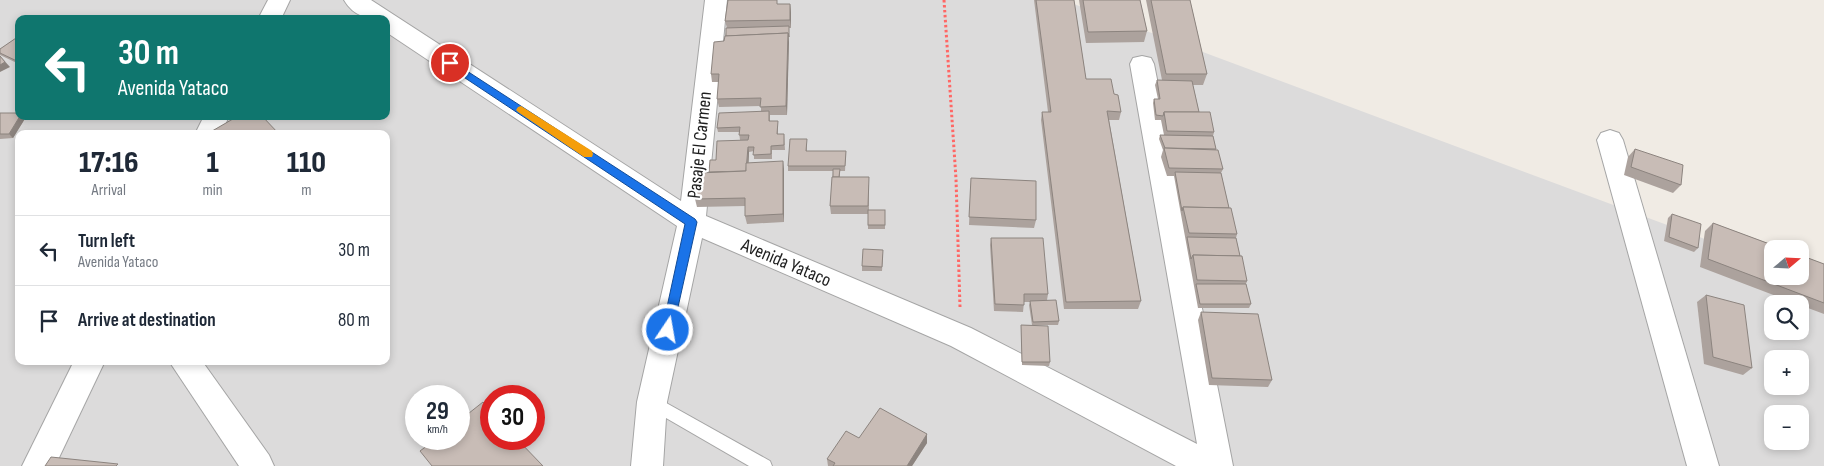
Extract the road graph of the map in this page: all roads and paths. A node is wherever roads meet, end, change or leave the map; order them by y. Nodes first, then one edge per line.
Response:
1 (279, 0) edge
2 (354, 0) edge
3 (716, 0) edge
4 (944, 0) edge
5 (271, 15) edge
6 (377, 15) edge
7 (390, 24) edge
8 (1142, 64) dead end
9 (1610, 140) dead end
10 (692, 222) junction
11 (961, 337) junction
12 (88, 365) edge
13 (187, 365) edge
14 (652, 402) junction
15 (38, 466) edge
16 (258, 466) edge
17 (647, 466) edge
18 (764, 466) edge
19 (1208, 466) edge
20 (1217, 466) edge
21 (1704, 466) edge

1 - 5 street
2 - 6 street
3 - 10 street, Pasaje El Carmen
4 - 11 path
7 - 10 street, Avenida Yataco
8 - 20 street
9 - 21 street
10 - 11 street, Avenida Yataco
10 - 14 street, Pasaje El Carmen
11 - 19 street, Avenida Yataco
12 - 15 street
13 - 16 street
14 - 17 street, Pasaje El Carmen
14 - 18 lane

